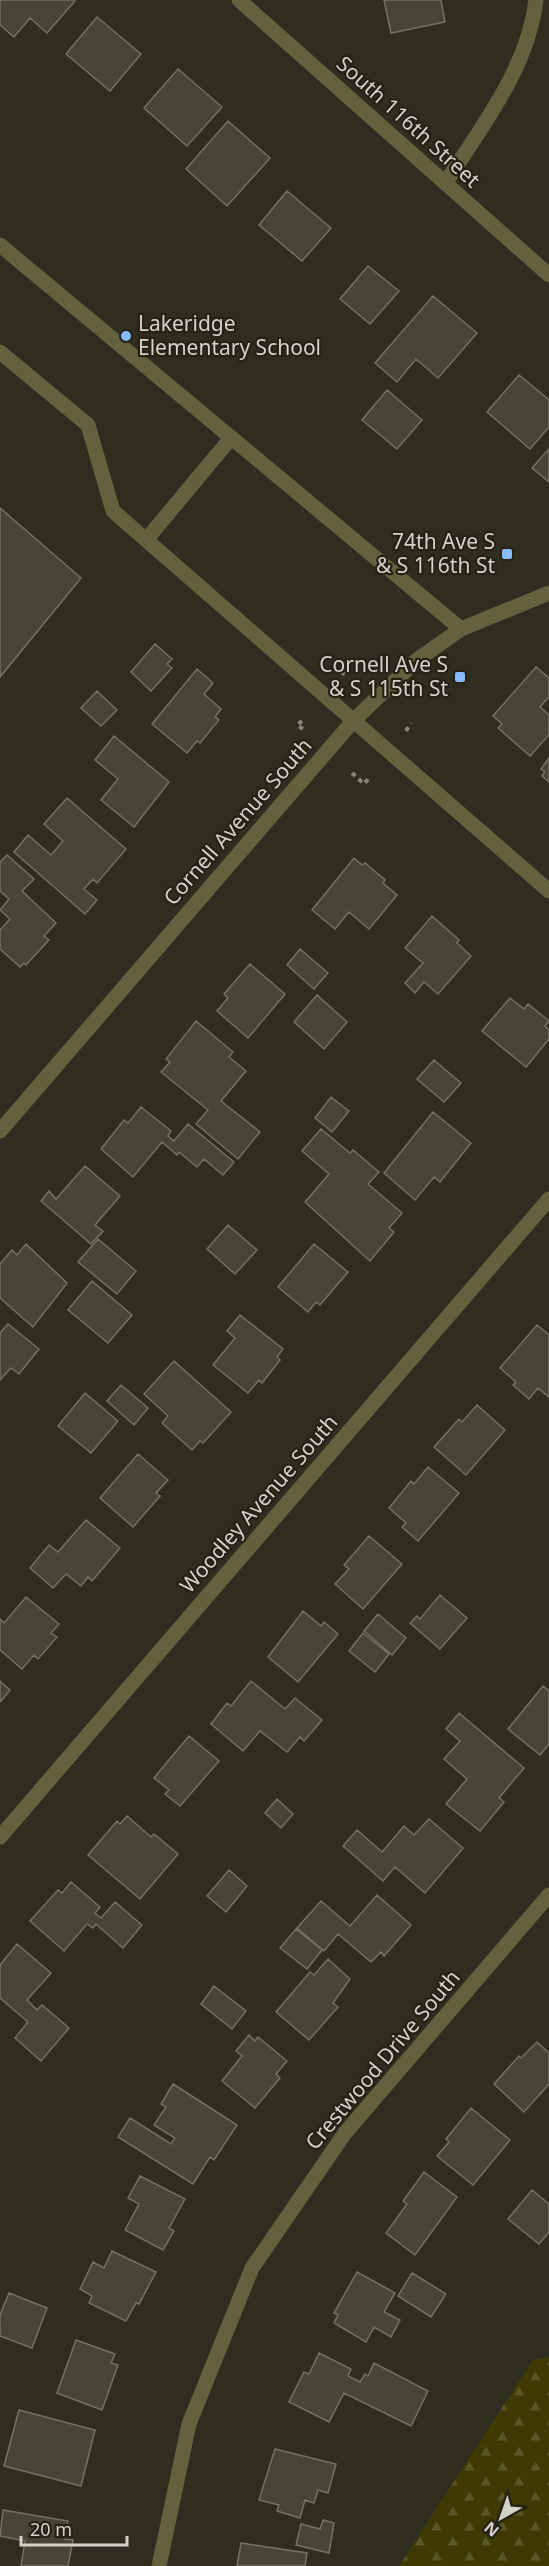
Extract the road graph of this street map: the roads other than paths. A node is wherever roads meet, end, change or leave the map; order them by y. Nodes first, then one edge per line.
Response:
1 (239, 0) edge
2 (536, 0) edge
3 (446, 182) junction
4 (0, 245) edge
5 (549, 275) edge
6 (0, 352) edge
7 (231, 438) junction
8 (146, 540) junction
9 (549, 593) edge
10 (461, 629) junction
11 (354, 720) junction
12 (549, 891) edge
13 (0, 1131) edge
14 (549, 1198) edge
15 (0, 1837) edge
16 (549, 1895) edge
17 (159, 2566) edge

1 - 3 street, South 116th Street
2 - 3 street
3 - 5 street, South 116th Street
4 - 7 street
6 - 8 street
7 - 8 street
7 - 10 street
8 - 11 street
9 - 10 street, Cornell Avenue South
10 - 11 street, Cornell Avenue South
11 - 12 street
11 - 13 street, Cornell Avenue South
14 - 15 street, Woodley Avenue South
16 - 17 street, Crestwood Drive South

